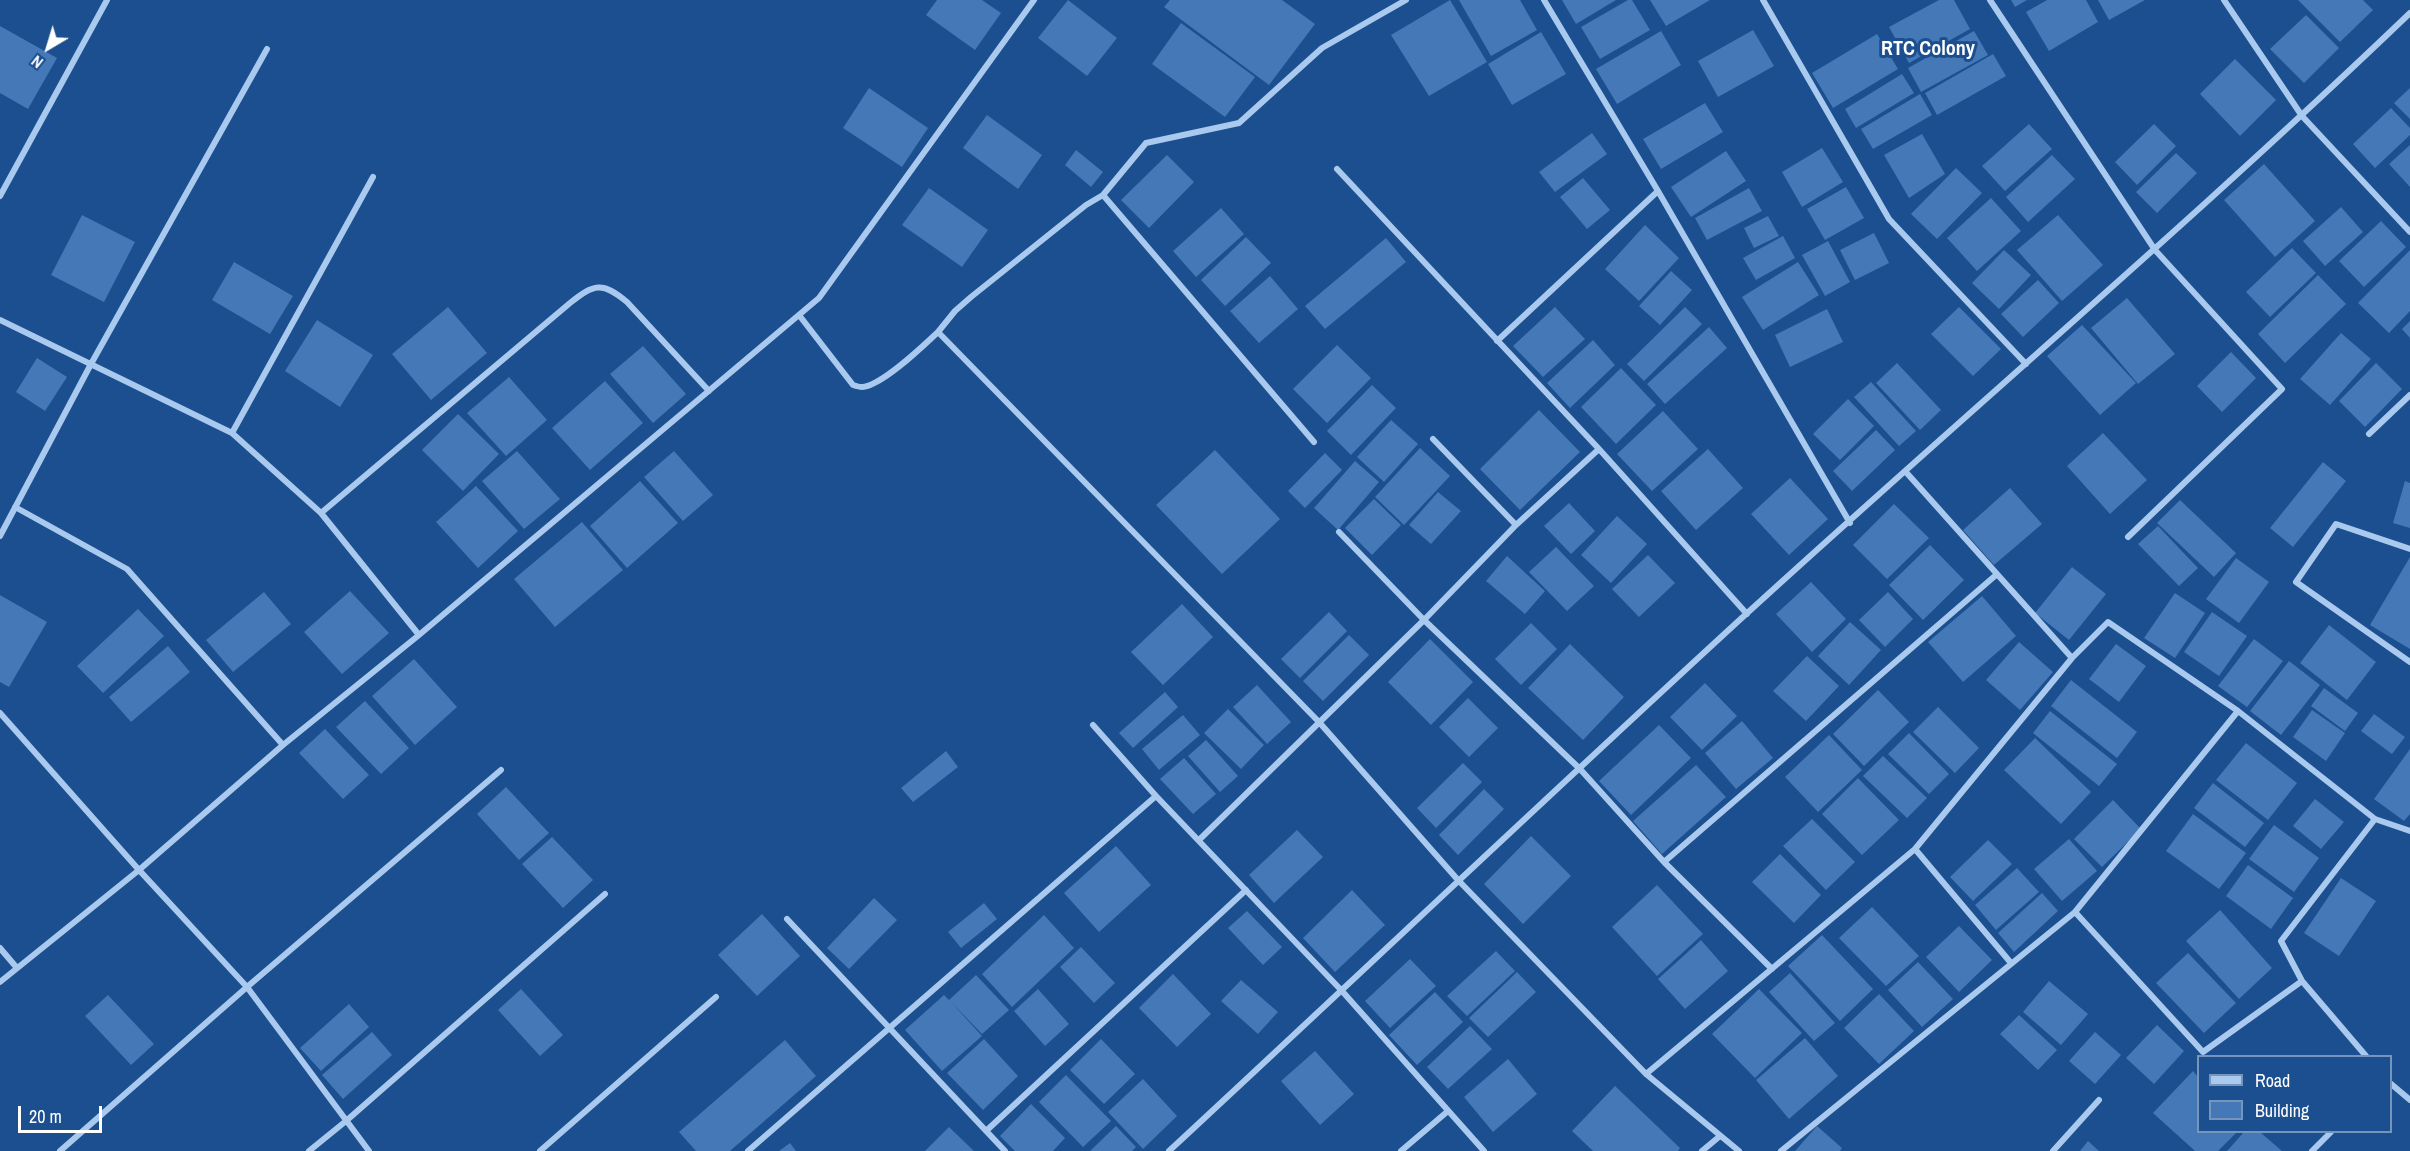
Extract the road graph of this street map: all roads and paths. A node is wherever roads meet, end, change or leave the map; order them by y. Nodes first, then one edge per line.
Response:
1 (108, 0) edge
2 (1034, 0) edge
3 (1544, 0) edge
4 (1763, 0) edge
5 (1990, 0) edge
6 (2224, 0) edge
7 (1404, 1) edge
8 (2410, 13) edge
9 (267, 50) dead end
10 (2302, 116) junction
11 (1337, 169) dead end
12 (373, 177) dead end
13 (1658, 191) junction
14 (1103, 195) junction
15 (0, 196) edge
16 (2410, 232) edge
17 (2155, 250) junction
18 (800, 315) junction
19 (0, 320) edge
20 (938, 332) junction
21 (1497, 341) junction
22 (91, 364) junction
23 (2026, 364) junction
24 (709, 391) junction
25 (2410, 395) edge
26 (232, 433) junction
27 (2369, 434) dead end
28 (1433, 439) dead end
29 (1314, 442) dead end
30 (1599, 449) junction
31 (1905, 471) junction
32 (15, 507) junction
33 (321, 513) junction
34 (1850, 523) junction
35 (1516, 525) junction
36 (1339, 532) dead end
37 (0, 536) edge
38 (2127, 537) dead end
39 (2410, 549) edge
40 (1996, 575) junction
41 (1747, 614) junction
42 (1424, 620) junction
43 (418, 635) junction
44 (2072, 658) junction
45 (2410, 662) edge
46 (2238, 711) junction
47 (0, 713) edge
48 (1319, 722) junction
49 (1093, 725) dead end
50 (283, 745) junction
51 (1580, 769) junction
52 (501, 770) dead end
53 (1156, 796) junction
54 (2375, 819) junction
55 (2410, 831) edge
56 (1199, 840) junction
57 (1915, 849) junction
58 (1664, 862) junction
59 (139, 870) junction
60 (1458, 880) junction
61 (1246, 890) junction
62 (605, 894) dead end
63 (2075, 912) junction
64 (787, 919) dead end
65 (0, 948) edge
66 (2011, 963) junction
67 (17, 968) junction
68 (1772, 969) junction
69 (0, 981) edge
70 (2302, 981) junction
71 (247, 987) junction
72 (1342, 991) junction
73 (716, 997) dead end
74 (888, 1027) junction
75 (2365, 1055) edge
76 (1646, 1074) junction
77 (2392, 1084) edge
78 (2098, 1100) dead end
79 (2410, 1100) edge
80 (1448, 1111) junction
81 (346, 1121) junction
82 (986, 1131) junction
83 (2329, 1133) edge
84 (1720, 1136) junction
85 (60, 1151) edge
86 (309, 1151) edge
87 (369, 1151) edge
88 (540, 1151) edge
89 (748, 1151) edge
90 (1005, 1151) edge
91 (1169, 1151) edge
92 (1401, 1151) edge
93 (1484, 1151) edge
94 (1701, 1151) edge
95 (1739, 1151) edge
96 (1781, 1151) edge
97 (2053, 1151) edge
98 (2312, 1151) edge

1 - 15 street
2 - 18 street
3 - 13 street
4 - 23 street
5 - 17 street
6 - 10 street
7 - 14 street
8 - 10 street
9 - 22 street
10 - 16 street
10 - 17 street
11 - 21 street
12 - 26 street
13 - 21 street
13 - 34 street
14 - 20 street
14 - 29 street
17 - 23 street
17 - 38 street
18 - 20 street
18 - 24 street
19 - 22 street
20 - 48 street
21 - 30 street
22 - 26 street
22 - 32 street
23 - 31 street
24 - 33 street
24 - 43 street
25 - 27 street
26 - 33 street
28 - 35 street
30 - 35 street
30 - 41 street
31 - 34 street
31 - 40 street
32 - 37 street
32 - 50 street
33 - 43 street
34 - 41 street
35 - 42 street
36 - 42 street
39 - 45 street
40 - 44 street
40 - 58 street
41 - 51 street
42 - 48 street
42 - 51 street
43 - 50 street
44 - 46 street
44 - 57 street
46 - 54 street
46 - 63 street
47 - 59 street
48 - 56 street
48 - 60 street
49 - 53 street
50 - 59 street
51 - 58 street
51 - 60 street
52 - 71 street
53 - 56 street
53 - 74 street
54 - 55 street
54 - 70 street
56 - 61 street
57 - 66 street
57 - 68 street
58 - 68 street
59 - 67 street
59 - 71 street
60 - 72 street
60 - 76 street
61 - 72 street
61 - 82 street
62 - 81 street
63 - 66 street
63 - 70 street
64 - 74 street
65 - 67 street
66 - 96 street
67 - 69 street
68 - 76 street
70 - 75 street
71 - 81 street
71 - 85 street
72 - 80 street
72 - 91 street
73 - 88 street
74 - 82 street
74 - 89 street
76 - 84 street
77 - 79 street
78 - 97 street
80 - 92 street
80 - 93 street
81 - 86 street
81 - 87 street
82 - 90 street
83 - 98 street
84 - 94 street
84 - 95 street

